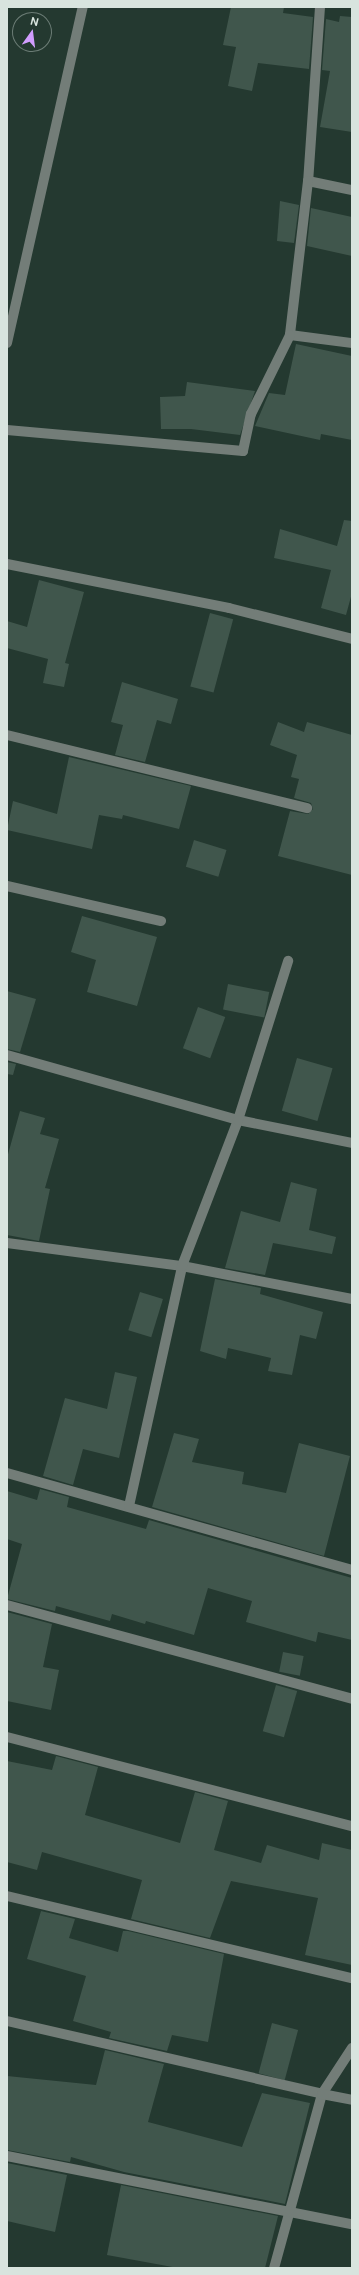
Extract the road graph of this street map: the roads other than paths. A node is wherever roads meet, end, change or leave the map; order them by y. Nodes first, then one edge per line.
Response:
1 (84, 7) edge
2 (320, 7) edge
3 (308, 181) junction
4 (352, 190) edge
5 (290, 335) junction
6 (7, 343) edge
7 (352, 343) edge
8 (7, 430) edge
9 (7, 564) edge
10 (352, 639) edge
11 (7, 735) edge
12 (308, 808) dead end
13 (7, 886) edge
14 (161, 921) dead end
15 (288, 961) dead end
16 (7, 1055) edge
17 (238, 1120) junction
18 (352, 1143) edge
19 (7, 1243) edge
20 (182, 1266) junction
21 (352, 1299) edge
22 (7, 1473) edge
23 (129, 1506) junction
24 (352, 1570) edge
25 (7, 1605) edge
26 (352, 1699) edge
27 (7, 1738) edge
28 (352, 1826) edge
29 (7, 1896) edge
30 (352, 1978) edge
31 (7, 2021) edge
32 (352, 2048) edge
33 (322, 2094) junction
34 (352, 2100) edge
35 (7, 2156) edge
36 (288, 2214) junction
37 (352, 2224) edge
38 (274, 2268) edge

1 - 6 street
2 - 3 street
3 - 4 street
3 - 5 street
5 - 7 street
5 - 8 street
9 - 10 street
11 - 12 street
13 - 14 street
15 - 17 street
16 - 17 street
17 - 18 street
17 - 20 street
19 - 20 street
20 - 21 street
20 - 23 street
22 - 23 street
23 - 24 street
25 - 26 street
27 - 28 street
29 - 30 street
31 - 33 street
32 - 33 street
33 - 34 street
33 - 36 street
35 - 36 street
36 - 37 street
36 - 38 street

